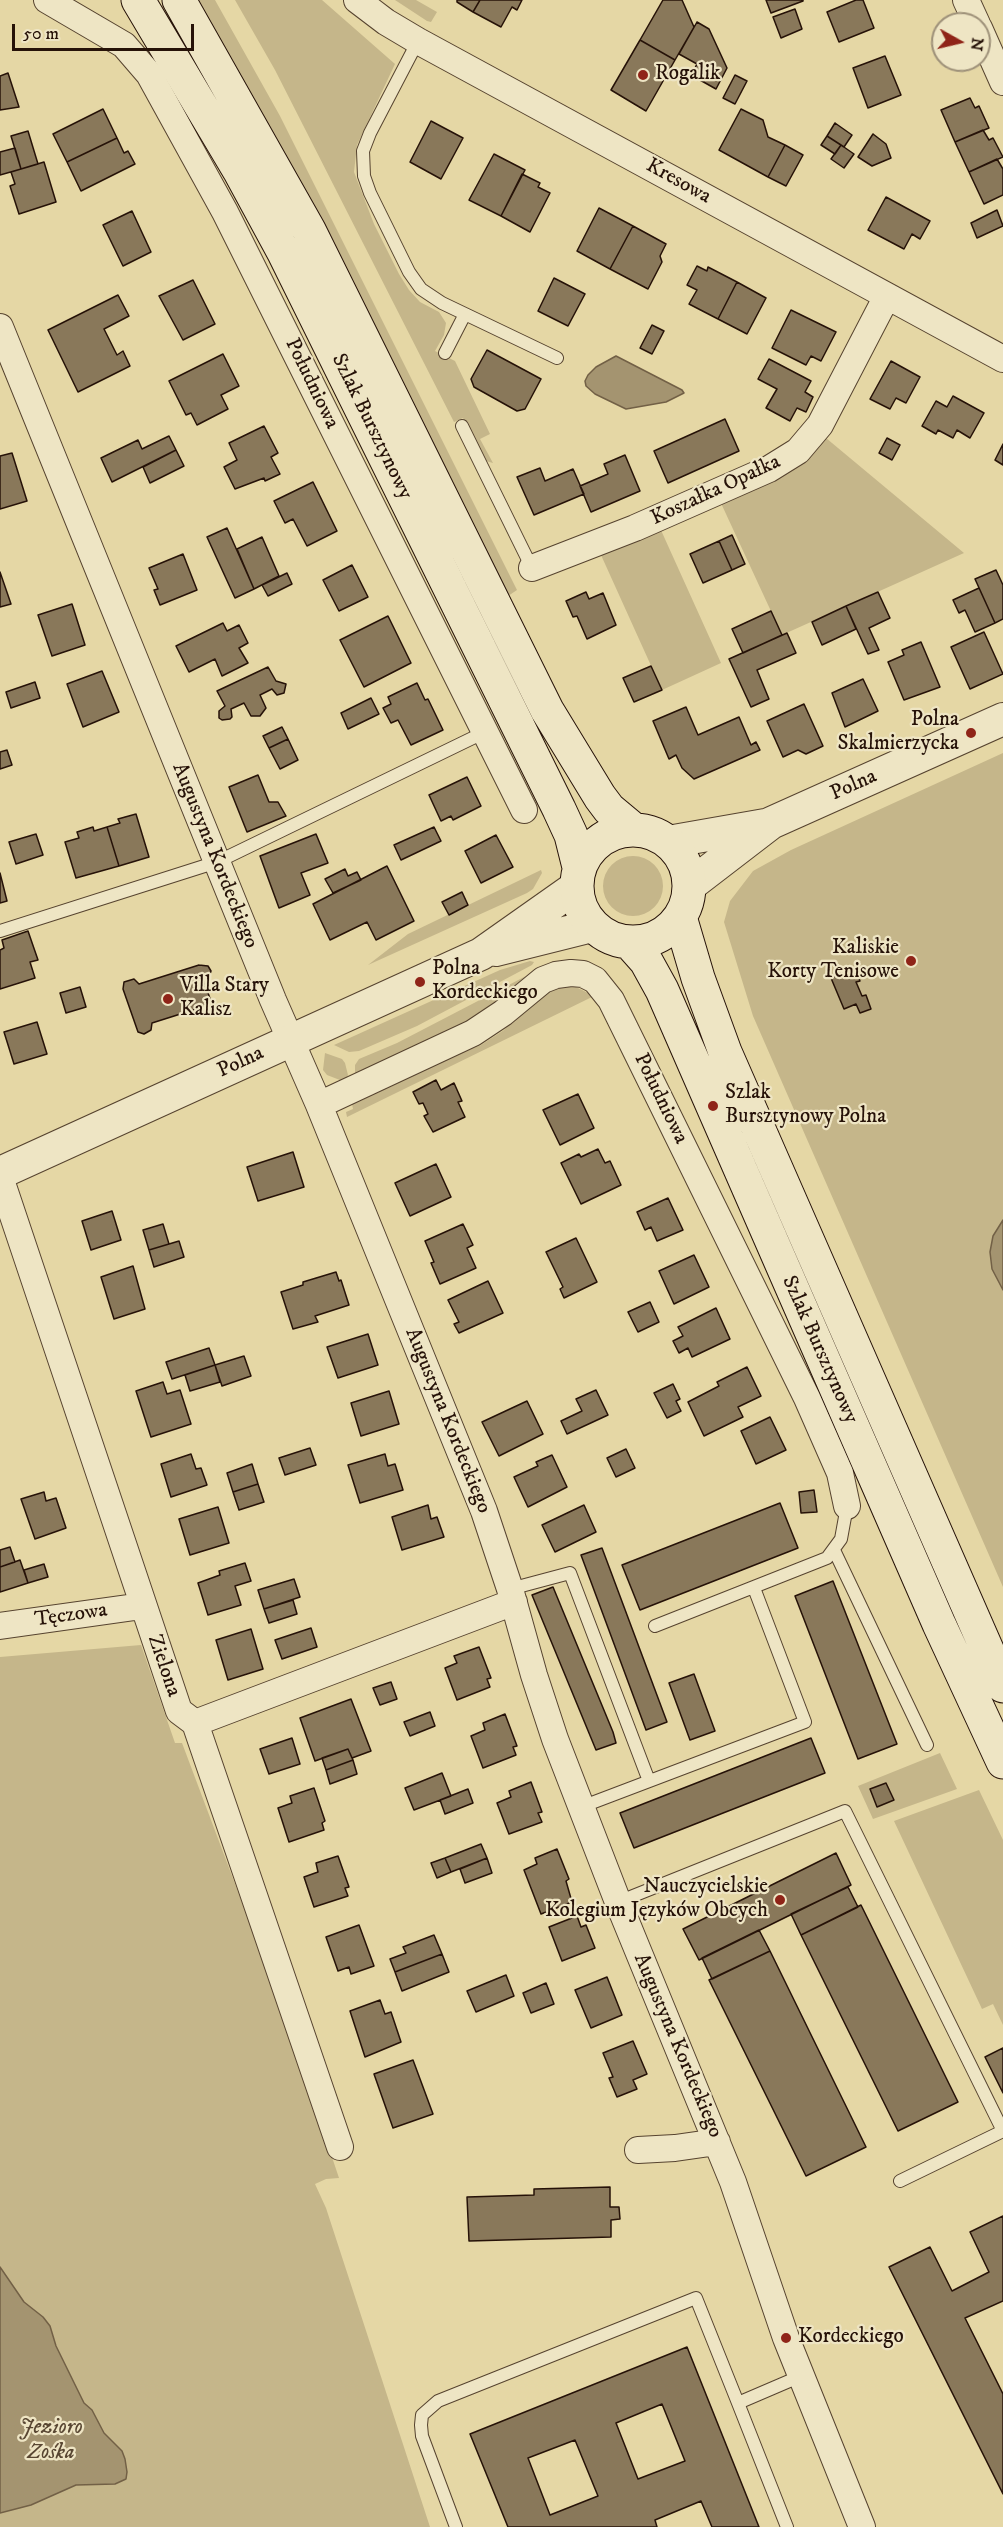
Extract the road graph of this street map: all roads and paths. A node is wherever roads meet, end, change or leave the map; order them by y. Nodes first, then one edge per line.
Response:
1 (47, 0) edge
2 (138, 0) edge
3 (178, 0) edge
4 (357, 0) edge
5 (418, 41) junction
6 (991, 54) edge
7 (1003, 81) edge
8 (887, 296) junction
9 (465, 314) junction
10 (0, 327) edge
11 (446, 353) dead end
12 (557, 358) dead end
13 (1003, 359) edge
14 (462, 426) dead end
15 (532, 568) joint
16 (1003, 719) edge
17 (485, 732) junction
18 (524, 810) dead end
19 (771, 824) junction
20 (633, 829) junction
21 (668, 842) junction
22 (216, 862) junction
23 (578, 877) junction
24 (689, 886) junction
25 (680, 917) junction
26 (592, 926) junction
27 (0, 931) edge
28 (630, 943) junction
29 (481, 954) junction
30 (291, 1041) junction
31 (319, 1105) junction
32 (0, 1173) edge
33 (0, 1177) edge
34 (847, 1506) joint
35 (834, 1550) junction
36 (754, 1588) junction
37 (512, 1596) junction
38 (142, 1606) junction
39 (0, 1626) edge
40 (655, 1626) dead end
41 (1003, 1686) edge
42 (195, 1723) junction
43 (927, 1745) dead end
44 (1003, 1762) edge
45 (649, 1781) junction
46 (581, 1807) junction
47 (618, 1902) junction
48 (717, 2142) junction
49 (340, 2147) dead end
50 (638, 2150) dead end
51 (900, 2181) dead end
52 (801, 2376) junction
53 (738, 2403) junction
54 (456, 2527) edge
55 (787, 2527) edge
56 (862, 2527) edge

1 - 17 street, Południowa
2 - 23 main road, Szlak Bursztynowy
3 - 20 main road, Szlak Bursztynowy
4 - 5 street, Kresowa
5 - 8 street, Kresowa
5 - 9 lane
6 - 7 street
8 - 13 street, Kresowa
8 - 15 street, Koszałka Opałka
9 - 11 lane
9 - 12 lane
10 - 22 street, Augustyna Kordeckiego
14 - 15 lane
16 - 19 street, Polna
17 - 18 street, Południowa
17 - 22 lane
19 - 21 street, Polna
19 - 24 street, Polna
20 - 21 main road
20 - 23 main road
21 - 24 main road
22 - 27 lane
22 - 30 street, Augustyna Kordeckiego
23 - 26 main road
23 - 29 street, Polna
24 - 25 main road
25 - 28 main road
25 - 41 main road, Szlak Bursztynowy
26 - 28 main road
26 - 29 street, Polna
28 - 44 main road, Szlak Bursztynowy
29 - 30 street, Polna
30 - 31 street, Augustyna Kordeckiego
30 - 32 street, Polna
31 - 34 street, Południowa
31 - 37 street, Augustyna Kordeckiego
33 - 38 street, Zielona
34 - 35 lane
35 - 36 lane
35 - 43 lane
36 - 40 lane
36 - 45 lane
37 - 42 street
37 - 45 lane
37 - 46 street, Augustyna Kordeckiego
38 - 39 street, Tęczowa
38 - 42 street, Zielona
42 - 49 street, Zielona
45 - 46 lane
46 - 47 street, Augustyna Kordeckiego
47 - 48 street, Augustyna Kordeckiego
47 - 51 lane
48 - 50 street
48 - 52 street, Augustyna Kordeckiego
52 - 53 lane
52 - 56 street, Augustyna Kordeckiego
53 - 54 lane
53 - 55 lane

